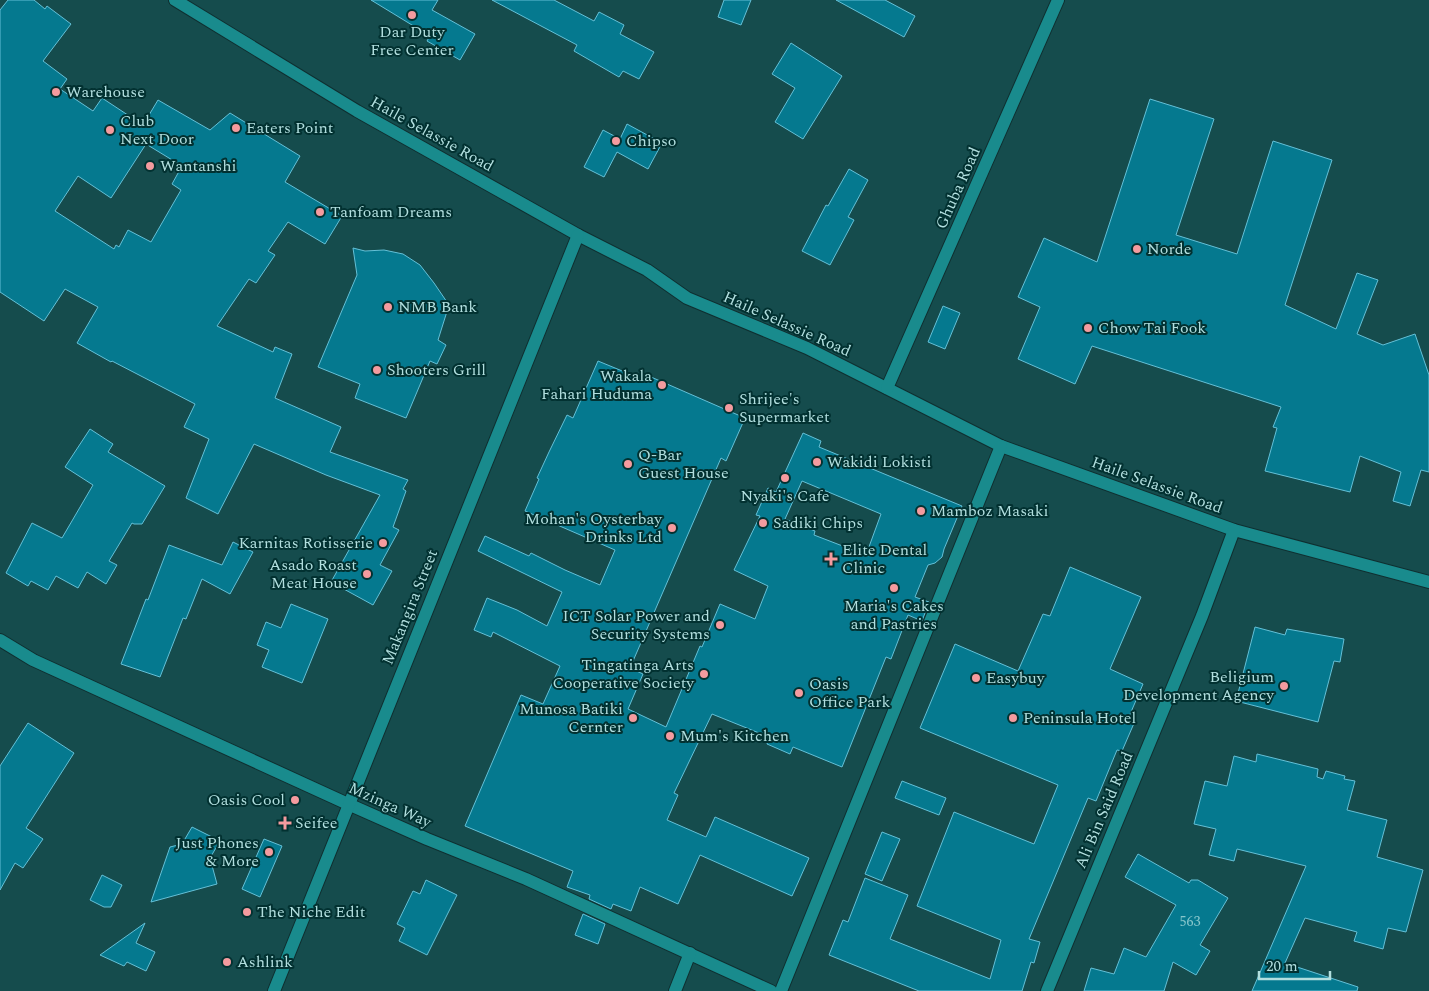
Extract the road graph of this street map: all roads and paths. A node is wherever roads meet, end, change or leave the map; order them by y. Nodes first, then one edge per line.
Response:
1 (175, 0) edge
2 (1058, 0) edge
3 (578, 235) junction
4 (887, 388) junction
5 (1001, 446) junction
6 (1234, 530) junction
7 (1429, 582) edge
8 (0, 640) edge
9 (348, 804) junction
10 (690, 953) junction
11 (274, 991) edge
12 (675, 991) edge
13 (771, 991) edge
14 (781, 991) edge
15 (1047, 991) edge

1 - 3 street, Haile Selassie Road
2 - 4 street, Ghuba Road
3 - 4 street, Haile Selassie Road
3 - 9 street, Makangira Street
4 - 5 street, Haile Selassie Road
5 - 6 street, Haile Selassie Road
5 - 14 street
6 - 7 street, Haile Selassie Road
6 - 15 street, Ali Bin Said Road
8 - 9 street, Mzinga Way
9 - 10 street, Mzinga Way
9 - 11 street, Makangira Street
10 - 12 street
10 - 13 street, Mzinga Way

